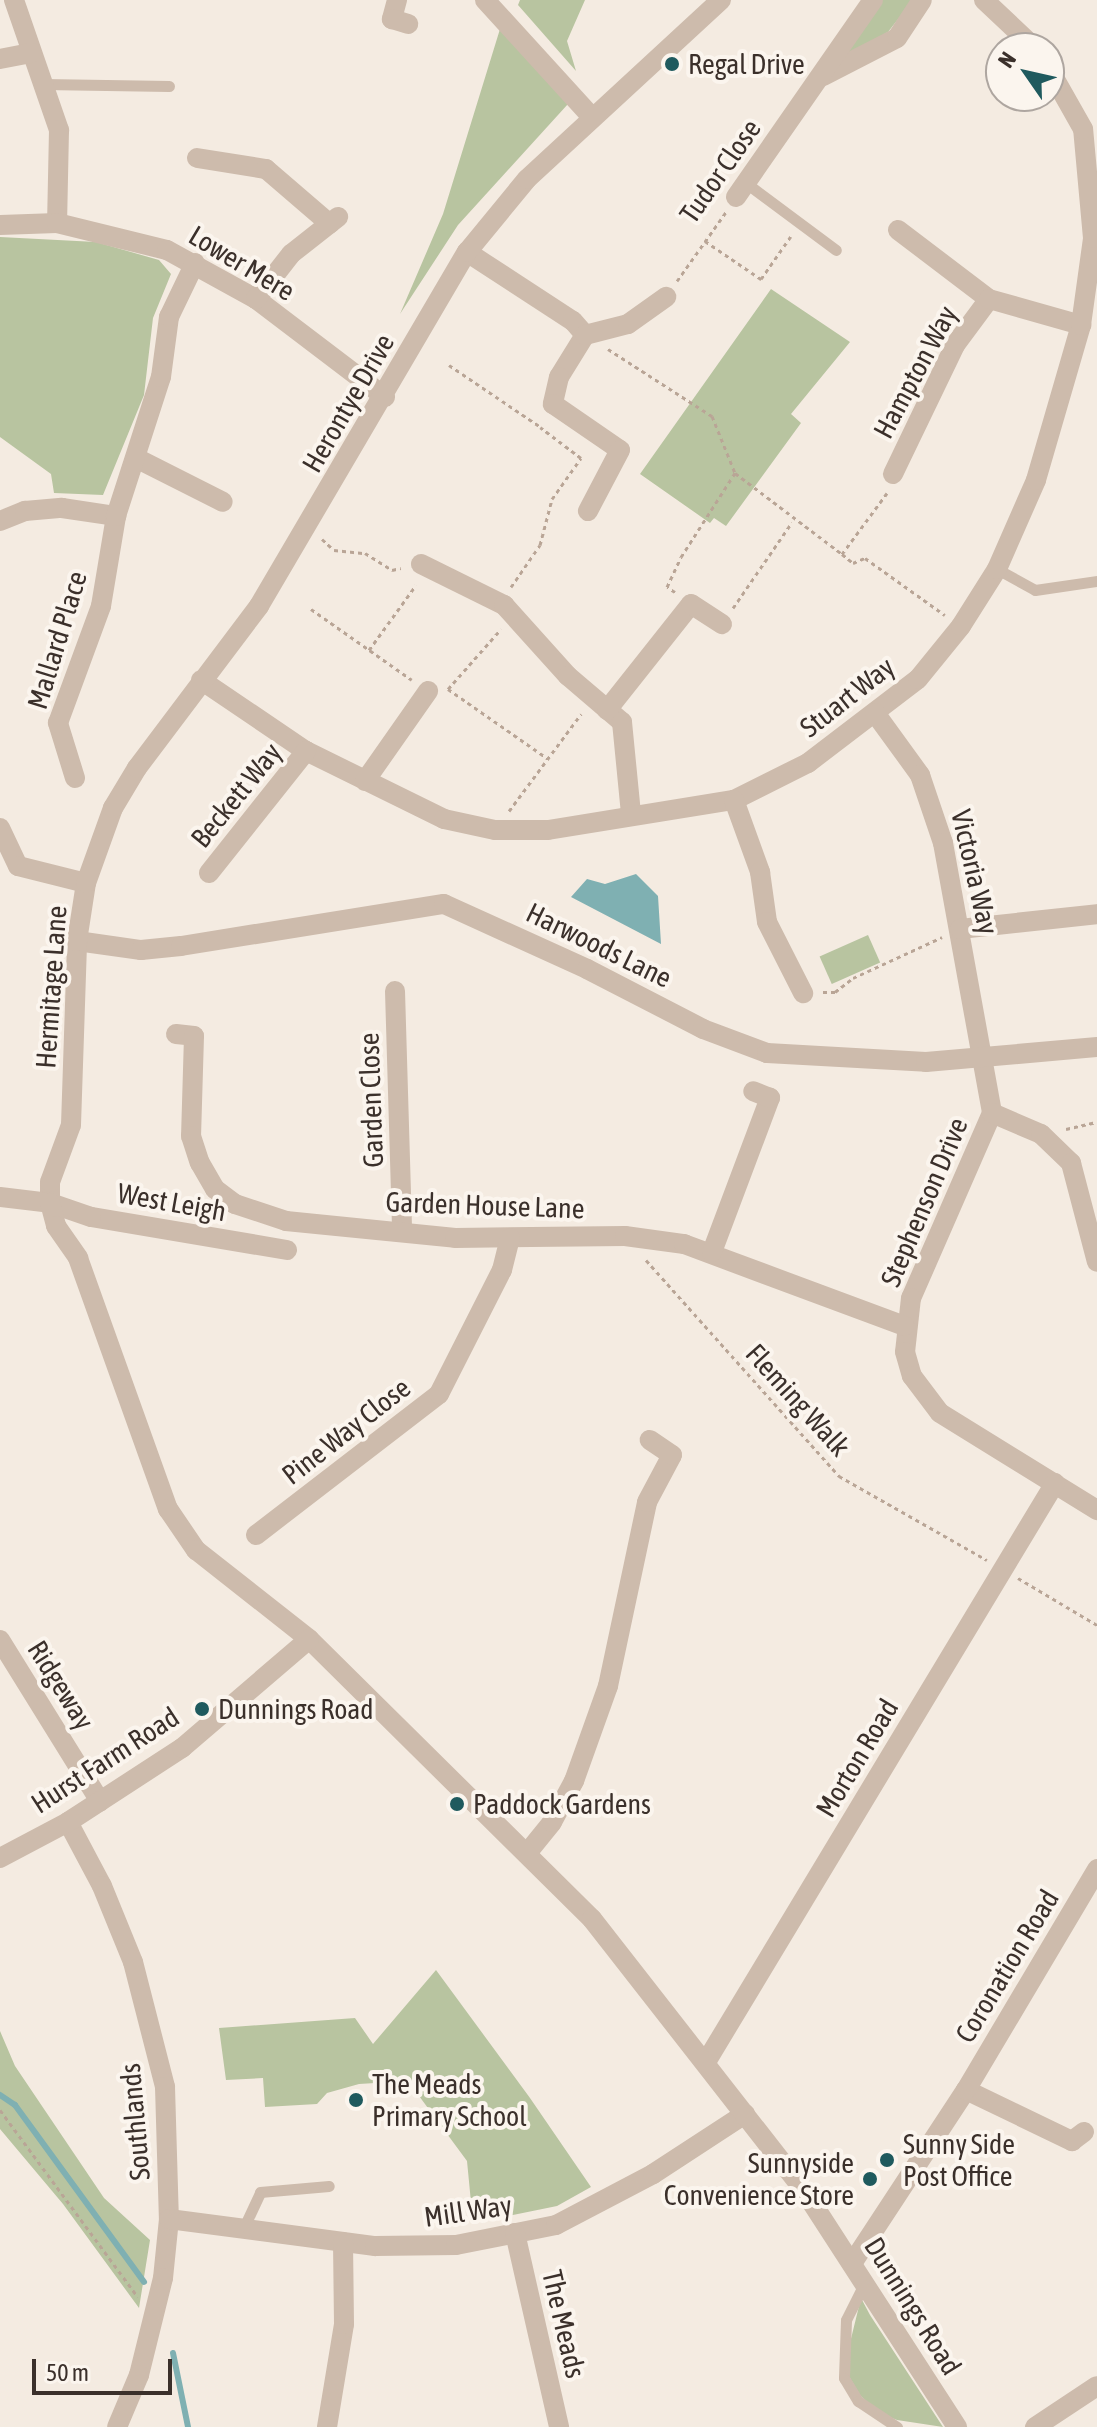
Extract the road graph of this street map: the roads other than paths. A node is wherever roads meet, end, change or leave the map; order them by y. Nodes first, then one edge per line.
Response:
1 (14, 0) edge
2 (397, 0) edge
3 (485, 0) edge
4 (721, 0) edge
5 (873, 0) edge
6 (922, 0) edge
7 (984, 0) edge
8 (408, 24) dead end
9 (1018, 32) edge
10 (31, 53) junction
11 (0, 59) edge
12 (820, 78) junction
13 (43, 84) junction
14 (169, 86) dead end
15 (1065, 92) edge
16 (592, 117) junction
17 (1090, 128) edge
18 (197, 158) dead end
19 (741, 190) joint
20 (57, 223) junction
21 (0, 225) edge
22 (898, 230) dead end
23 (836, 250) dead end
24 (467, 252) junction
25 (195, 263) junction
26 (666, 297) road end
27 (256, 299) junction
28 (989, 299) junction
29 (1081, 325) junction
30 (585, 335) junction
31 (385, 397) junction
32 (136, 458) junction
33 (893, 474) road end
34 (223, 502) dead end
35 (588, 511) dead end
36 (116, 516) junction
37 (0, 521) edge
38 (424, 565) road end
39 (997, 569) junction
40 (1097, 581) edge
41 (722, 624) road end
42 (201, 680) junction
43 (438, 690) road end
44 (600, 704) junction
45 (875, 713) junction
46 (306, 751) junction
47 (75, 778) dead end
48 (365, 781) junction
49 (734, 800) junction
50 (631, 814) junction
51 (0, 828) edge
52 (9, 871) edge
53 (209, 873) dead end
54 (86, 883) junction
55 (1097, 914) edge
56 (960, 929) junction
57 (77, 941) junction
58 (395, 991) dead end
59 (803, 993) road end
60 (374, 1015) dead end
61 (395, 1015) junction
62 (194, 1036) dead end
63 (1097, 1047) edge
64 (986, 1058) junction
65 (753, 1091) dead end
66 (992, 1113) junction
67 (0, 1197) edge
68 (50, 1203) junction
69 (402, 1230) junction
70 (510, 1238) junction
71 (287, 1250) dead end
72 (712, 1252) junction
73 (1097, 1262) edge
74 (904, 1326) junction
75 (650, 1440) dead end
76 (1055, 1483) junction
77 (1097, 1510) edge
78 (265, 1535) dead end
79 (309, 1639) junction
80 (0, 1640) edge
81 (100, 1801) junction
82 (68, 1822) junction
83 (528, 1852) junction
84 (0, 1858) edge
85 (1097, 1869) edge
86 (706, 2062) junction
87 (966, 2090) junction
88 (745, 2114) junction
89 (1073, 2143) dead end
90 (329, 2186) dead end
91 (169, 2219) junction
92 (244, 2227) junction
93 (515, 2233) junction
94 (343, 2242) junction
95 (853, 2262) junction
96 (866, 2282) junction
97 (1097, 2386) edge
98 (117, 2427) edge
99 (327, 2427) edge
100 (559, 2427) edge
101 (897, 2427) edge
102 (957, 2427) edge
103 (1035, 2427) edge

1 - 10 street
2 - 8 street
3 - 16 street
4 - 16 street, Herontye Drive
5 - 12 street, Tudor Close
6 - 12 street, Tudor Close
7 - 9 street
10 - 11 street
10 - 13 street
12 - 19 street, Tudor Close
13 - 14 lane
13 - 20 street
15 - 17 street, Stuart Way
16 - 24 street, Herontye Drive
17 - 29 street, Stuart Way
18 - 27 street
19 - 23 lane
20 - 21 street, Lower Mere
20 - 25 street, Lower Mere
22 - 28 street, Hampton Way
24 - 30 street
24 - 31 street, Herontye Drive
25 - 27 street, Lower Mere
25 - 32 street, Mallard Place
26 - 30 street
27 - 31 street, Lower Mere
28 - 29 street, Hampton Way
28 - 33 street, Hampton Way
29 - 39 street, Stuart Way
30 - 35 street
31 - 42 street, Herontye Drive
32 - 34 street
32 - 36 street, Mallard Place
36 - 37 street
36 - 47 street, Mallard Place
38 - 44 street
39 - 40 lane
39 - 45 street, Stuart Way
41 - 44 street
42 - 46 street, Stuart Way
42 - 54 street, Herontye Drive
43 - 48 street
44 - 50 street
45 - 49 street, Stuart Way
45 - 56 street, Victoria Way
46 - 48 street, Stuart Way
46 - 53 street, Beckett Way
48 - 50 street, Stuart Way
49 - 50 street, Stuart Way
49 - 59 street
51 - 52 street, Hermitage Lane
52 - 54 street, Hermitage Lane
54 - 57 street, Hermitage Lane
55 - 56 street
56 - 64 street, Victoria Way
57 - 64 street, Harwoods Lane
57 - 68 street, Hermitage Lane
58 - 61 street, Garden Close
60 - 61 street, Garden Close
61 - 69 street, Garden Close
62 - 69 street, Garden House Lane
63 - 64 street, Harwoods Lane
64 - 66 street, Stephenson Drive
65 - 72 street
66 - 73 street
66 - 74 street, Stephenson Drive
67 - 68 street, West Leigh
68 - 71 street, West Leigh
68 - 79 street, Dunnings Road
69 - 70 street, Garden House Lane
70 - 72 street, Garden House Lane
70 - 78 street, Pine Way Close
72 - 74 street, Garden House Lane
74 - 76 street, Stephenson Drive
75 - 83 street
76 - 77 street, Stephenson Drive
76 - 86 street, Morton Road
79 - 81 street, Hurst Farm Road
79 - 83 street, Dunnings Road
80 - 81 street, Ridgeway
81 - 82 street, Hurst Farm Road
82 - 84 street, Hurst Farm Road
82 - 91 street, Southlands
83 - 86 street, Dunnings Road
85 - 87 street, Coronation Road
86 - 88 street, Dunnings Road
87 - 89 street
87 - 95 street, Coronation Road
88 - 93 street, Mill Way
88 - 95 street, Dunnings Road
90 - 92 lane
91 - 92 street, Mill Way
91 - 98 street, Southlands
92 - 94 street, Mill Way
93 - 94 street, Mill Way
93 - 100 street, The Meads
94 - 99 street
95 - 96 street, Dunnings Road
96 - 101 lane
96 - 102 street, Dunnings Road
97 - 103 street

